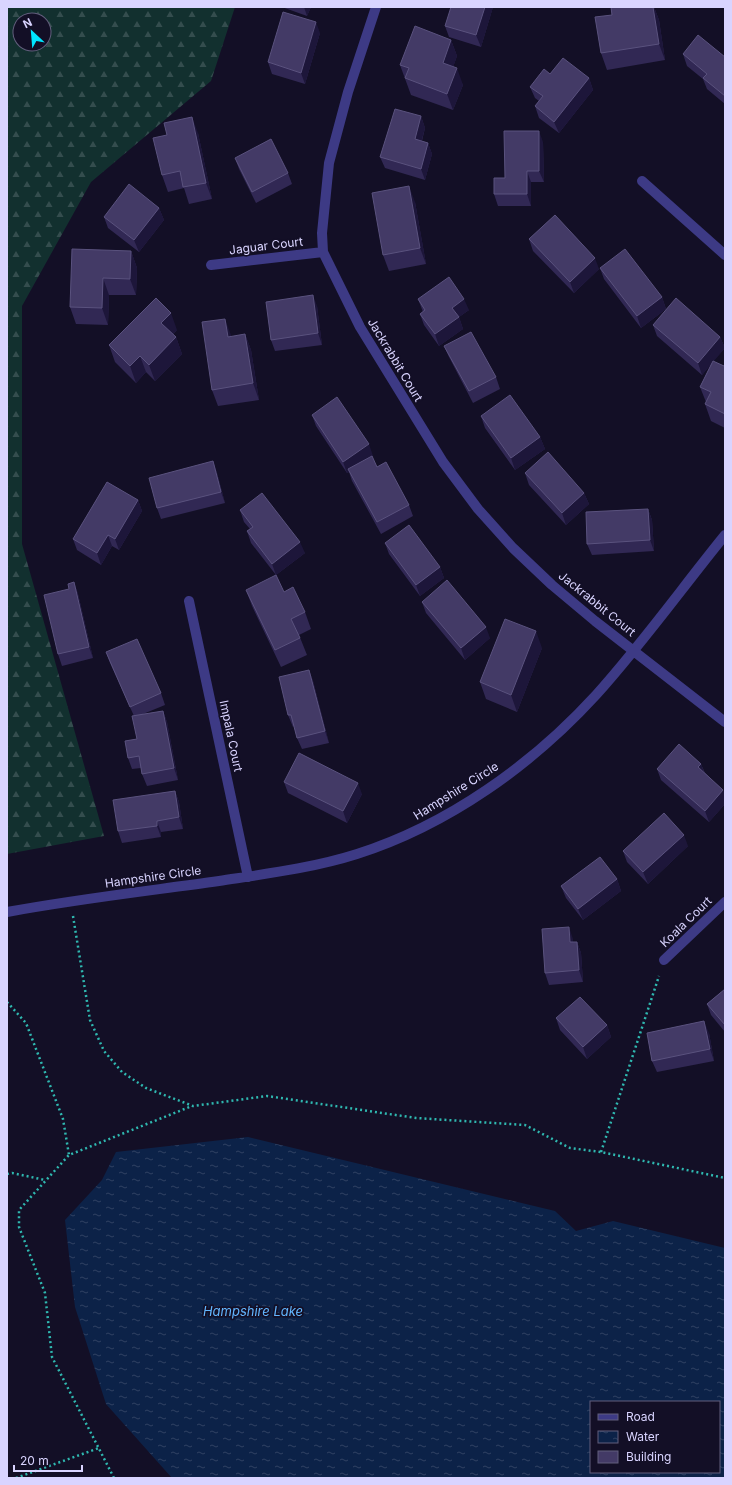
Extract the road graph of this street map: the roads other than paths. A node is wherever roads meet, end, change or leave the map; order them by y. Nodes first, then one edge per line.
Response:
1 (376, 7) edge
2 (642, 182) dead end
3 (324, 252) junction
4 (725, 255) edge
5 (211, 266) dead end
6 (725, 535) edge
7 (189, 601) dead end
8 (634, 650) junction
9 (725, 722) edge
10 (248, 877) junction
11 (725, 902) edge
12 (7, 912) edge
13 (664, 960) road end

1 - 3 street, Jackrabbit Court
2 - 4 street
3 - 5 street, Jaguar Court
3 - 8 street, Jackrabbit Court
6 - 8 street, Hampshire Circle
7 - 10 street, Impala Court
8 - 9 street, Jackrabbit Court
8 - 10 street, Hampshire Circle
10 - 12 street, Hampshire Circle
11 - 13 street, Koala Court

